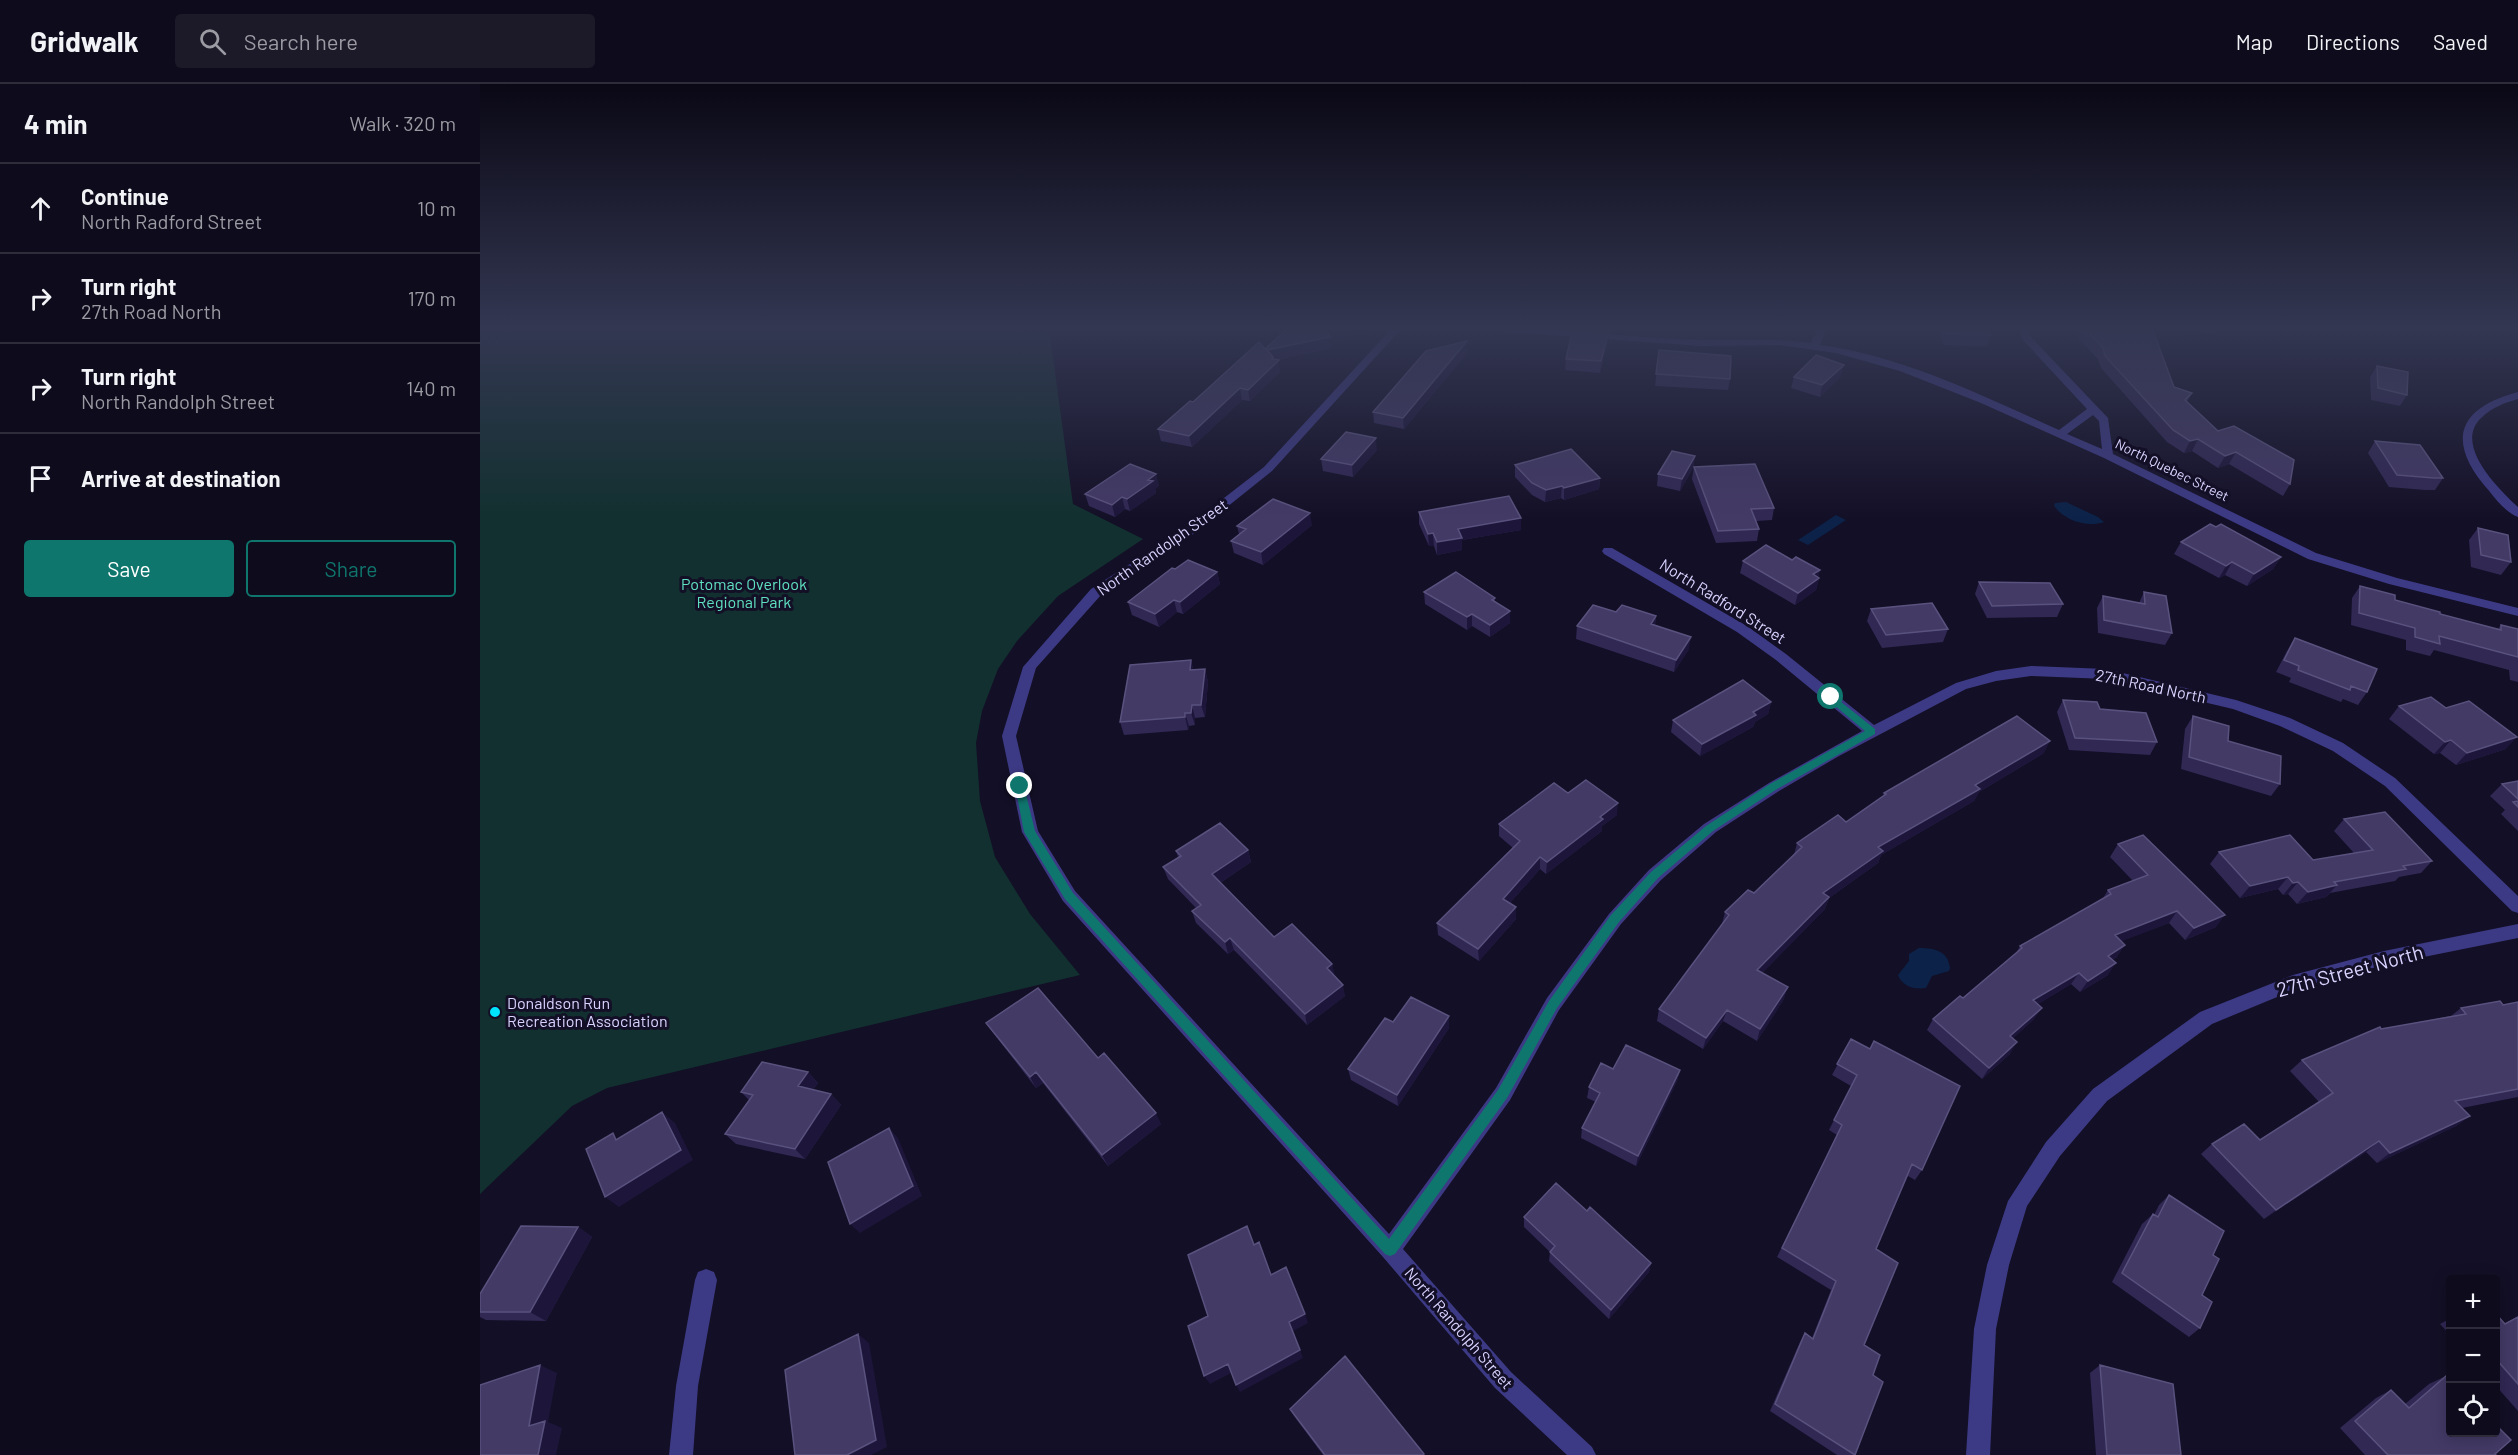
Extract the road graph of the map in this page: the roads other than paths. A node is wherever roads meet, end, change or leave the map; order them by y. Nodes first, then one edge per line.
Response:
1 (1338, 392) edge
2 (1964, 392) edge
3 (2077, 392) edge
4 (2518, 395) edge
5 (2094, 410) junction
6 (2060, 434) junction
7 (2108, 456) junction
8 (2518, 513) edge
9 (1608, 551) dead end
10 (2518, 612) edge
11 (1872, 731) junction
12 (2518, 906) edge
13 (2518, 931) edge
14 (1390, 1250) junction
15 (706, 1280) dead end
16 (681, 1455) edge
17 (1584, 1455) edge
18 (1978, 1455) edge

1 - 14 street, North Randolph Street
2 - 6 street, North Quebec Street
3 - 5 street
4 - 8 street
5 - 6 street
5 - 7 street
6 - 7 street, North Quebec Street
7 - 10 street, North Quebec Street
9 - 11 street, North Radford Street
11 - 12 street, 27th Road North
11 - 14 street, 27th Road North
13 - 18 street, 27th Street North
14 - 17 street, North Randolph Street
15 - 16 street

